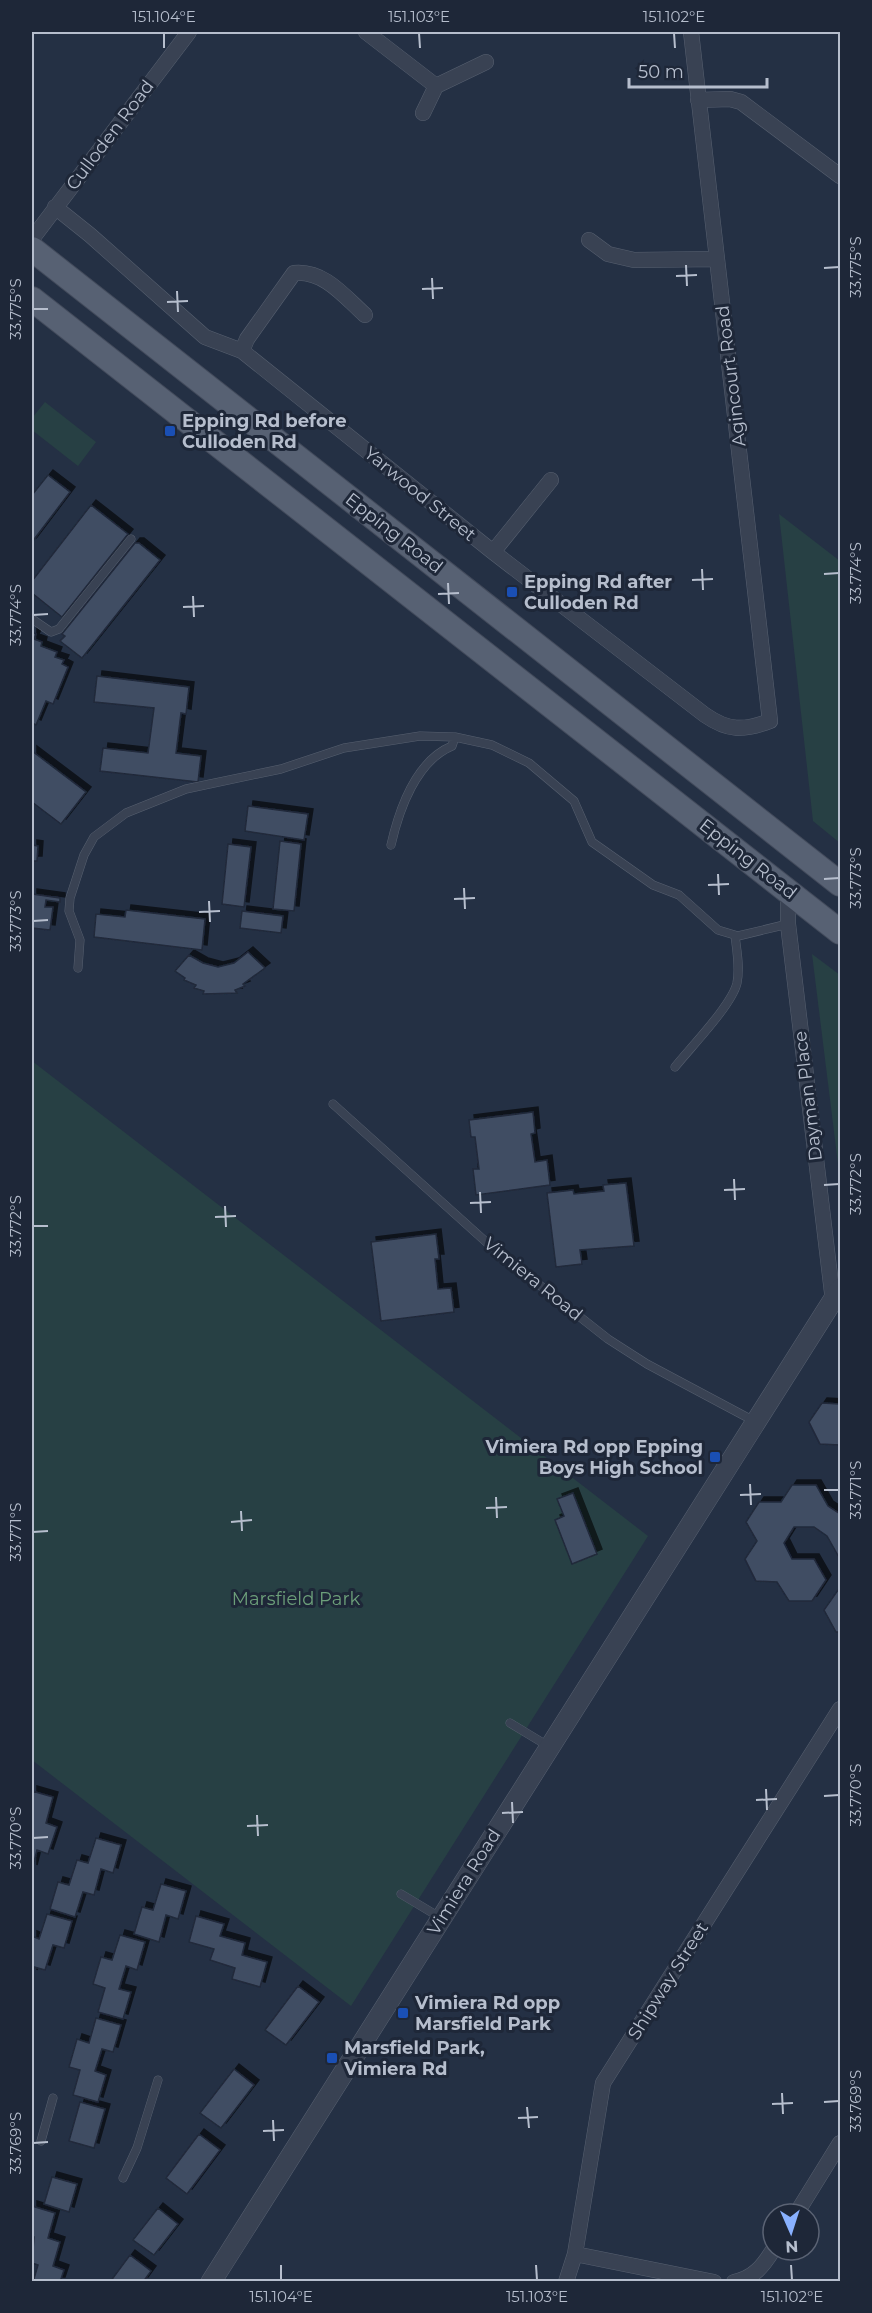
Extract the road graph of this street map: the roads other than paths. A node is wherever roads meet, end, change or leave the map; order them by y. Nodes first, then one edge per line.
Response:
1 (189, 32) edge
2 (366, 32) edge
3 (691, 32) edge
4 (486, 62) dead end
5 (436, 86) junction
6 (698, 100) junction
7 (423, 113) dead end
8 (840, 176) edge
9 (55, 207) junction
10 (32, 239) edge
11 (589, 240) dead end
12 (32, 249) edge
13 (717, 259) junction
14 (32, 299) edge
15 (365, 315) dead end
16 (242, 351) junction
17 (552, 480) dead end
18 (131, 539) dead end
19 (494, 552) junction
20 (32, 619) edge
21 (770, 721) joint
22 (455, 738) junction
23 (391, 845) dead end
24 (840, 884) edge
25 (788, 890) junction
26 (788, 924) junction
27 (840, 932) edge
28 (735, 936) junction
29 (78, 968) dead end
30 (675, 1067) dead end
31 (333, 1104) dead end
32 (837, 1295) edge
33 (756, 1422) junction
34 (840, 1709) edge
35 (510, 1723) dead end
36 (549, 1747) junction
37 (401, 1894) dead end
38 (441, 1918) junction
39 (158, 2080) dead end
40 (52, 2098) dead end
41 (42, 2141) dead end
42 (840, 2143) edge
43 (123, 2178) dead end
44 (803, 2202) edge
45 (575, 2254) junction
46 (766, 2262) edge
47 (211, 2282) edge
48 (566, 2282) edge
49 (714, 2282) edge
50 (734, 2282) edge

1 - 9 street, Culloden Road
2 - 5 street
3 - 6 street, Agincourt Road
4 - 5 street
5 - 7 street
6 - 8 street
6 - 13 street, Agincourt Road
9 - 10 street, Culloden Road
9 - 16 street, Yarwood Street
11 - 13 street
12 - 24 main road, Epping Road
13 - 21 street, Agincourt Road
14 - 25 main road, Epping Road
15 - 16 street
16 - 19 street, Yarwood Street
17 - 19 street
18 - 20 lane
19 - 21 street, Yarwood Street
22 - 23 lane
22 - 28 lane
22 - 29 lane
25 - 26 street, Dayman Place
25 - 27 main road, Epping Road
26 - 28 lane
26 - 32 street, Dayman Place
28 - 30 lane
31 - 33 lane, Vimiera Road
32 - 33 street, Vimiera Road
33 - 36 street, Vimiera Road
34 - 45 street, Shipway Street
35 - 36 lane
36 - 38 street, Vimiera Road
37 - 38 lane
38 - 47 street, Vimiera Road
39 - 43 lane
40 - 41 lane
42 - 44 street
45 - 48 street, Shipway Street
45 - 49 street
46 - 50 street

